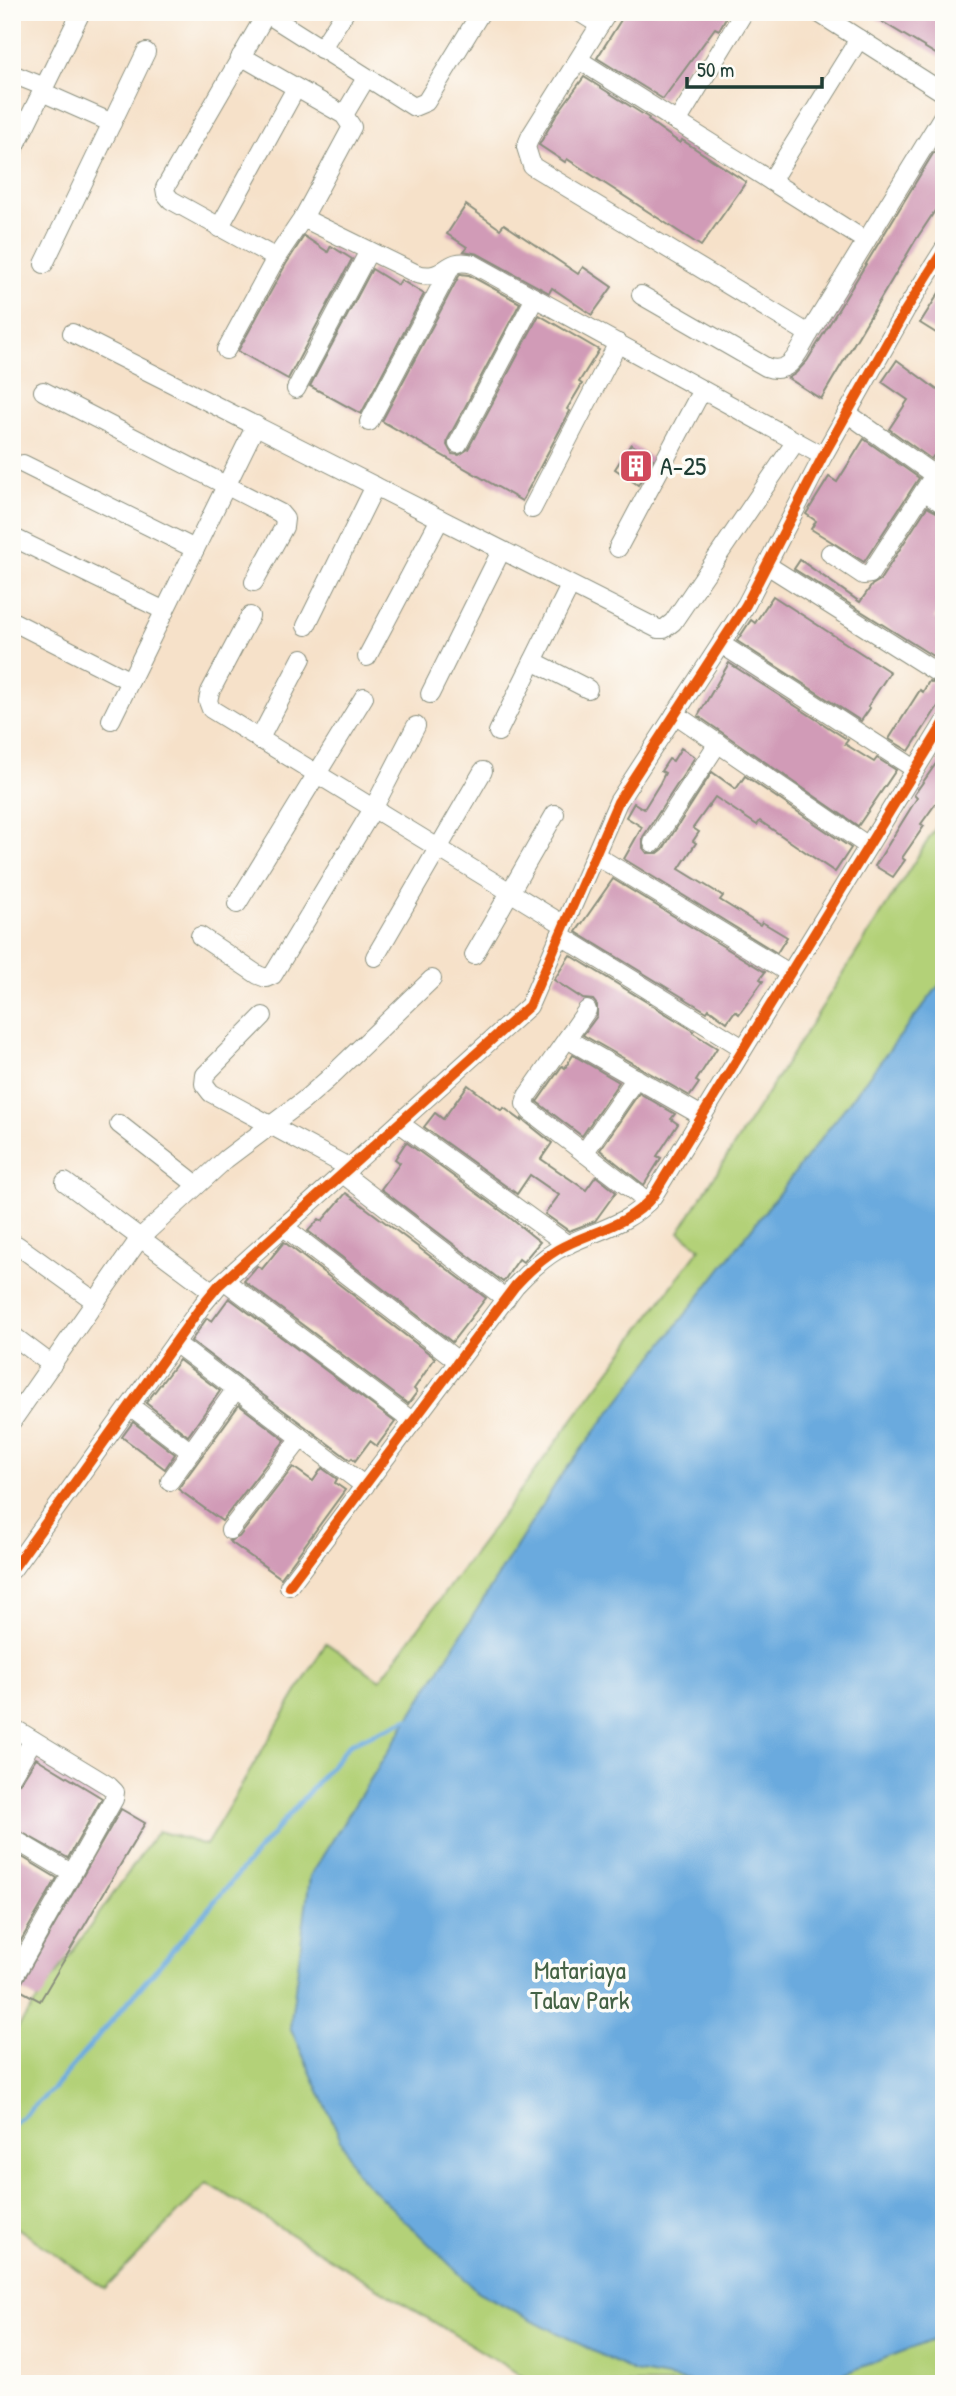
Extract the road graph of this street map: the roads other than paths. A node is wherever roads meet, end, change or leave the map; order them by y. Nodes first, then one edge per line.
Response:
1 (81, 12) edge
2 (345, 12) edge
3 (481, 12) edge
4 (579, 12) edge
5 (744, 12) edge
6 (817, 12) edge
7 (265, 13) edge
8 (604, 19) edge
9 (859, 39) junction
10 (321, 49) junction
11 (146, 52) dead end
12 (242, 56) junction
13 (579, 60) junction
14 (12, 74) edge
15 (366, 78) junction
16 (296, 88) junction
17 (43, 89) junction
18 (944, 93) edge
19 (944, 114) edge
20 (344, 115) junction
21 (677, 122) junction
22 (112, 123) junction
23 (12, 153) edge
24 (771, 181) junction
25 (303, 218) junction
26 (219, 228) junction
27 (866, 241) junction
28 (944, 249) edge
29 (369, 251) junction
30 (276, 258) junction
31 (44, 264) dead end
32 (452, 264) junction
33 (928, 274) junction
34 (944, 284) edge
35 (641, 295) dead end
36 (535, 298) junction
37 (72, 333) dead end
38 (810, 334) junction
39 (618, 343) junction
40 (226, 350) dead end
41 (296, 389) dead end
42 (702, 390) junction
43 (43, 391) dead end
44 (847, 413) junction
45 (369, 422) dead end
46 (256, 425) junction
47 (796, 441) junction
48 (458, 444) dead end
49 (823, 456) junction
50 (23, 464) dead end
51 (939, 468) edge
52 (375, 486) junction
53 (226, 487) junction
54 (925, 491) junction
55 (944, 505) edge
56 (532, 509) dead end
57 (440, 519) junction
58 (12, 537) edge
59 (618, 548) dead end
60 (195, 549) junction
61 (501, 551) junction
62 (830, 553) dead end
63 (767, 565) junction
64 (254, 582) dead end
65 (570, 586) junction
66 (165, 611) junction
67 (250, 617) dead end
68 (12, 621) edge
69 (306, 626) dead end
70 (721, 643) junction
71 (367, 657) dead end
72 (302, 658) dead end
73 (533, 661) junction
74 (944, 677) edge
75 (130, 681) junction
76 (588, 689) dead end
77 (430, 694) dead end
78 (364, 697) dead end
79 (675, 714) junction
80 (111, 720) dead end
81 (944, 723) edge
82 (416, 726) dead end
83 (498, 732) dead end
84 (259, 740) junction
85 (718, 743) junction
86 (915, 769) junction
87 (484, 771) dead end
88 (317, 775) junction
89 (373, 809) junction
90 (555, 814) dead end
91 (653, 843) dead end
92 (868, 846) junction
93 (440, 849) junction
94 (595, 855) junction
95 (510, 892) junction
96 (237, 904) dead end
97 (562, 930) junction
98 (200, 936) dead end
99 (474, 955) dead end
100 (375, 957) dead end
101 (789, 973) junction
102 (432, 979) dead end
103 (587, 1010) dead end
104 (263, 1016) dead end
105 (567, 1039) junction
106 (743, 1048) junction
107 (636, 1078) junction
108 (702, 1116) junction
109 (399, 1123) junction
110 (119, 1124) dead end
111 (270, 1126) junction
112 (584, 1153) junction
113 (346, 1171) junction
114 (65, 1182) dead end
115 (197, 1185) junction
116 (648, 1202) junction
117 (284, 1227) junction
118 (140, 1238) junction
119 (17, 1245) dead end
120 (568, 1245) junction
121 (219, 1286) junction
122 (506, 1299) junction
123 (96, 1302) junction
124 (12, 1335) edge
125 (175, 1343) junction
126 (458, 1362) junction
127 (52, 1365) junction
128 (236, 1389) junction
129 (130, 1406) junction
130 (12, 1421) edge
131 (413, 1422) junction
132 (301, 1438) junction
133 (191, 1452) junction
134 (170, 1480) dead end
135 (365, 1486) junction
136 (230, 1531) dead end
137 (12, 1570) edge
138 (289, 1587) dead end
139 (12, 1727) edge
140 (33, 1740) junction
141 (12, 1776) edge
142 (12, 1838) edge
143 (71, 1873) junction
144 (19, 1952) edge
145 (12, 1980) edge

1 - 17 street
2 - 10 street
3 - 15 street
4 - 8 street
5 - 21 street
6 - 9 street
7 - 10 street
7 - 12 street
8 - 13 street
9 - 18 street
9 - 24 street
10 - 15 street
11 - 22 street
12 - 16 street
12 - 26 street
13 - 21 street
13 - 38 street
14 - 17 street
15 - 20 street
16 - 20 street
16 - 26 street
17 - 22 street
17 - 23 street
19 - 27 street
20 - 25 street
21 - 24 street
22 - 31 street
24 - 27 street
25 - 29 street
25 - 30 street
26 - 30 street
27 - 38 street
28 - 33 street
29 - 32 street
29 - 41 street
30 - 40 street
32 - 36 street
32 - 45 street
33 - 34 street
33 - 44 street
35 - 38 street
36 - 39 street
36 - 48 street
37 - 46 street
39 - 42 street
39 - 56 street
42 - 47 street
42 - 59 street
43 - 53 street
44 - 49 street
44 - 51 street
46 - 52 street
46 - 53 street
47 - 49 street
47 - 65 street
49 - 63 street
50 - 60 street
51 - 54 street
52 - 57 street
52 - 69 street
53 - 60 street
53 - 64 street
54 - 55 street
54 - 62 street
57 - 61 street
57 - 71 street
58 - 66 street
60 - 66 street
61 - 65 street
61 - 77 street
63 - 70 street
63 - 74 street
65 - 73 street
66 - 75 street
67 - 84 street
68 - 75 street
70 - 79 street
70 - 86 street
72 - 84 street
73 - 76 street
73 - 83 street
75 - 80 street
78 - 88 street
79 - 85 street
79 - 94 street
81 - 86 street
82 - 89 street
84 - 88 street
85 - 91 street
85 - 92 street
86 - 92 street
87 - 93 street
88 - 89 street
88 - 96 street
89 - 93 street
89 - 98 street
90 - 95 street
92 - 101 street
93 - 95 street
93 - 100 street
94 - 97 street
94 - 101 street
95 - 97 street
95 - 99 street
97 - 106 street
97 - 109 street
101 - 106 street
102 - 111 street
103 - 105 street
104 - 111 street
105 - 107 street
105 - 112 street
106 - 108 street
107 - 108 street
107 - 112 street
108 - 116 street
109 - 113 street
109 - 120 street
110 - 115 street
111 - 113 street
111 - 115 street
112 - 116 street
113 - 117 street
113 - 122 street
114 - 118 street
115 - 118 street
116 - 120 street
117 - 121 street
117 - 126 street
118 - 121 street
118 - 123 street
119 - 123 street
120 - 122 street
121 - 125 street
121 - 131 street
122 - 126 street
123 - 127 street
124 - 127 street
125 - 128 street
125 - 129 street
126 - 131 street
127 - 130 street
128 - 132 street
128 - 133 street
129 - 133 street
129 - 137 street
131 - 135 street
132 - 135 street
132 - 136 street
133 - 134 street
135 - 138 street
139 - 140 street
140 - 141 street
140 - 143 street
142 - 143 street
143 - 144 street
144 - 145 street

